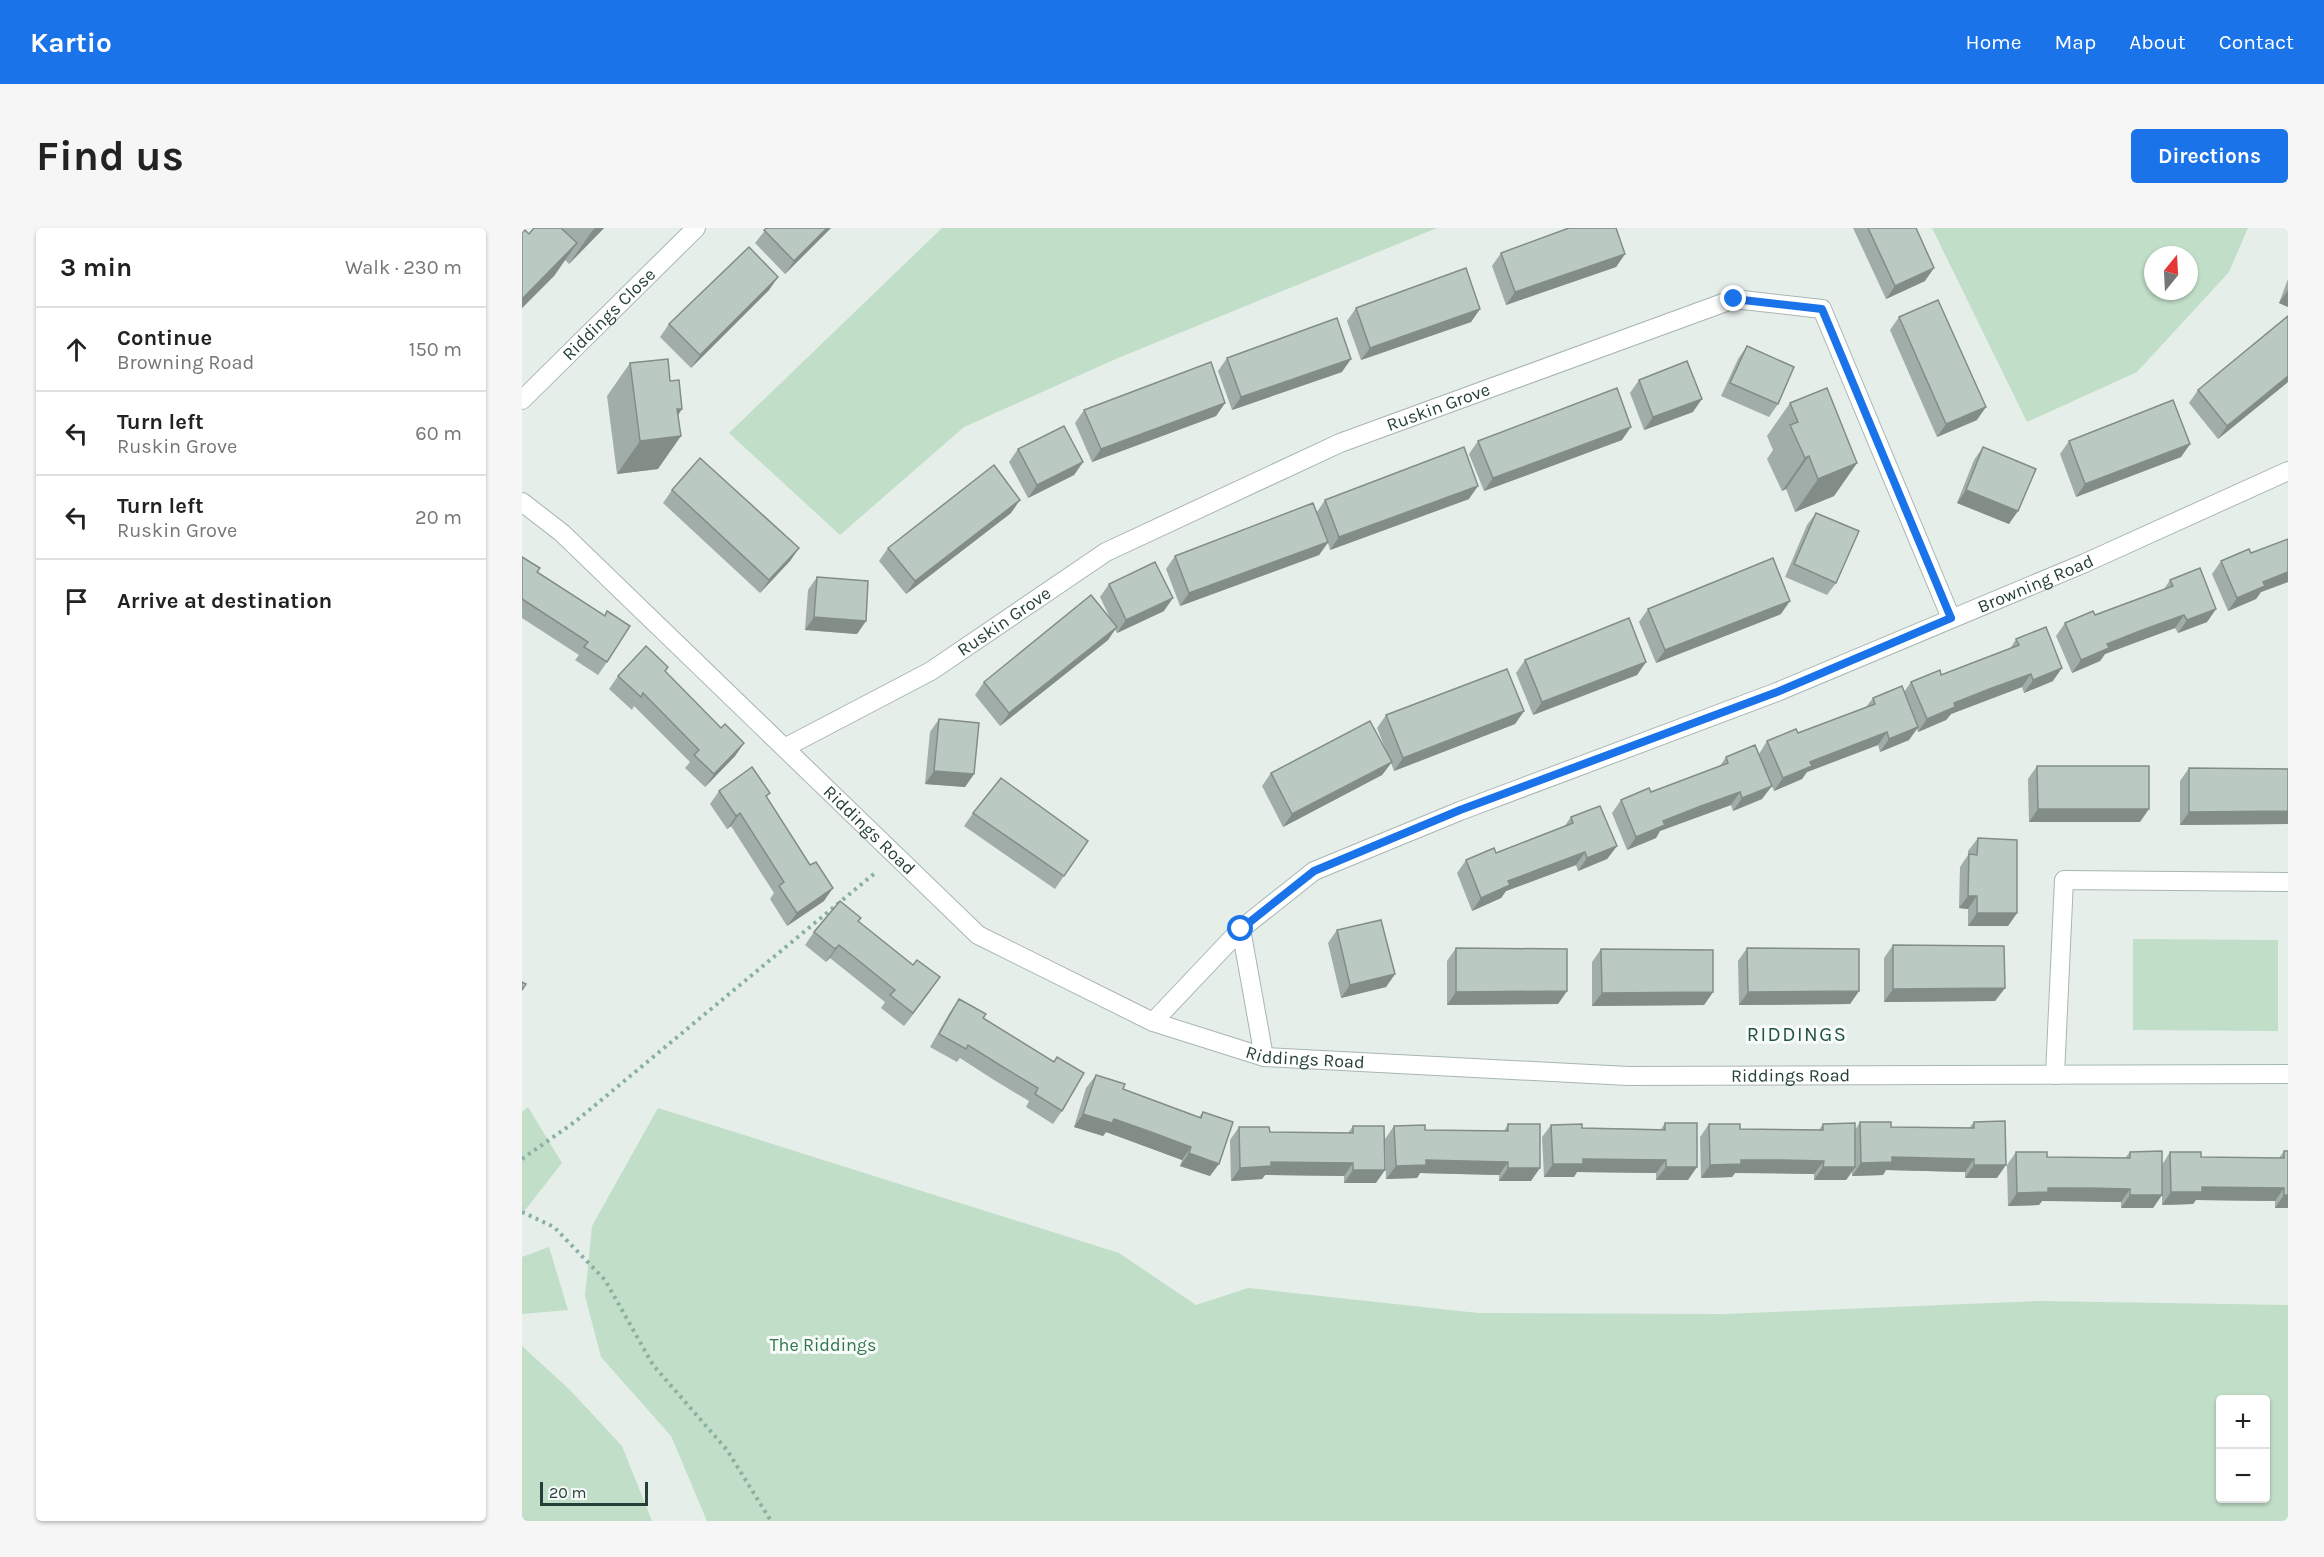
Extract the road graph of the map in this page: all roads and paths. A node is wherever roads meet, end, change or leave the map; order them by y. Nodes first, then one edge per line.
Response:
1 (696, 228) edge
2 (522, 400) edge
3 (2288, 471) edge
4 (522, 502) edge
5 (1951, 618) junction
6 (786, 747) junction
7 (897, 855) junction
8 (2288, 882) edge
9 (1241, 929) junction
10 (1153, 1022) junction
11 (1264, 1057) junction
12 (2288, 1074) edge
13 (2055, 1075) junction
14 (522, 1159) edge
15 (522, 1212) edge
16 (771, 1521) edge

1 - 2 street, Riddings Close
3 - 5 street, Browning Road
4 - 6 street, Riddings Road
5 - 6 street, Ruskin Grove
5 - 9 street, Browning Road
6 - 7 street, Riddings Road
7 - 10 street, Riddings Road
7 - 14 path
8 - 13 street
9 - 10 street, Browning Road
9 - 11 street
10 - 11 street, Riddings Road
11 - 13 street, Riddings Road
12 - 13 street, Riddings Road
15 - 16 path

